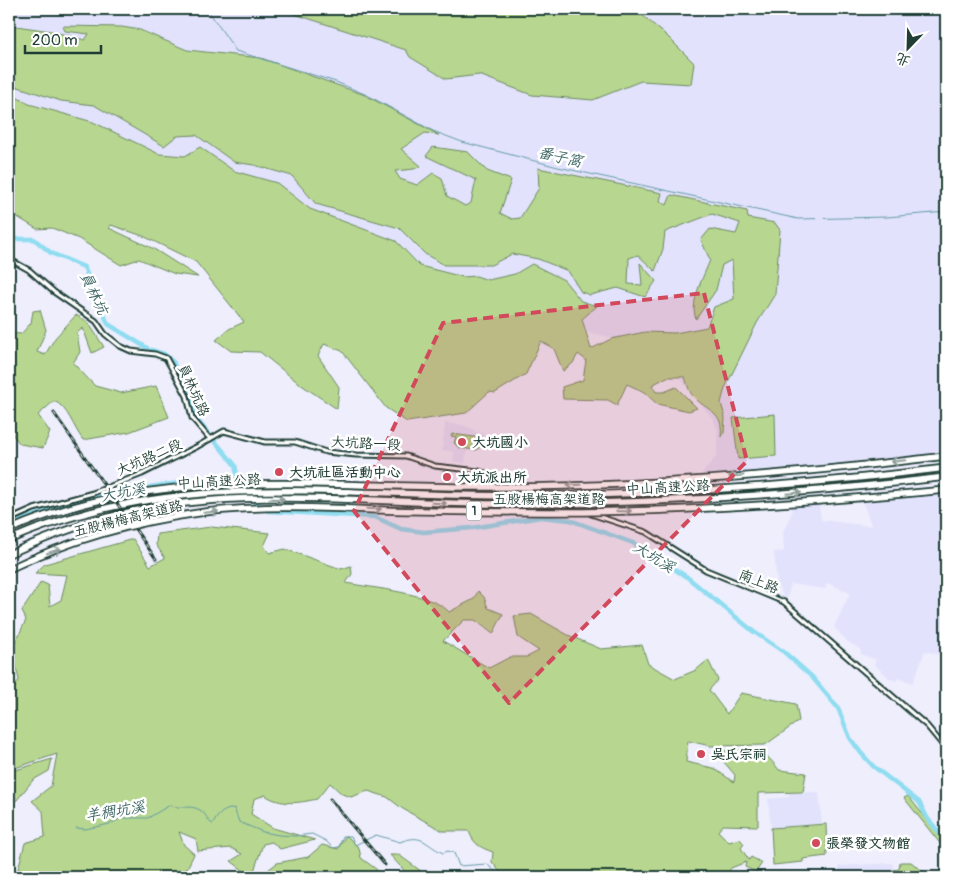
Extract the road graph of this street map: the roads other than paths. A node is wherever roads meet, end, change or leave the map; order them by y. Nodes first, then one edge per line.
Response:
1 (9, 259) edge
2 (211, 438) junction
3 (946, 456) edge
4 (946, 467) edge
5 (946, 478) edge
6 (518, 482) dead end
7 (946, 490) edge
8 (520, 510) dead end
9 (9, 520) edge
10 (9, 530) edge
11 (9, 540) edge
12 (9, 554) edge
13 (9, 569) edge
14 (946, 749) edge

1 - 2 street, 員林坑路
2 - 6 street, 大坑路一段
2 - 9 street, 大坑路二段
3 -> 10 highway, 五股楊梅高架道路 / 1, bridge
4 - 11 highway, 中山高速公路 / 1
12 -> 5 highway, 中山高速公路 / 1
13 -> 7 highway, 五股楊梅高架道路 / 1, bridge
8 - 14 street, 南上路

